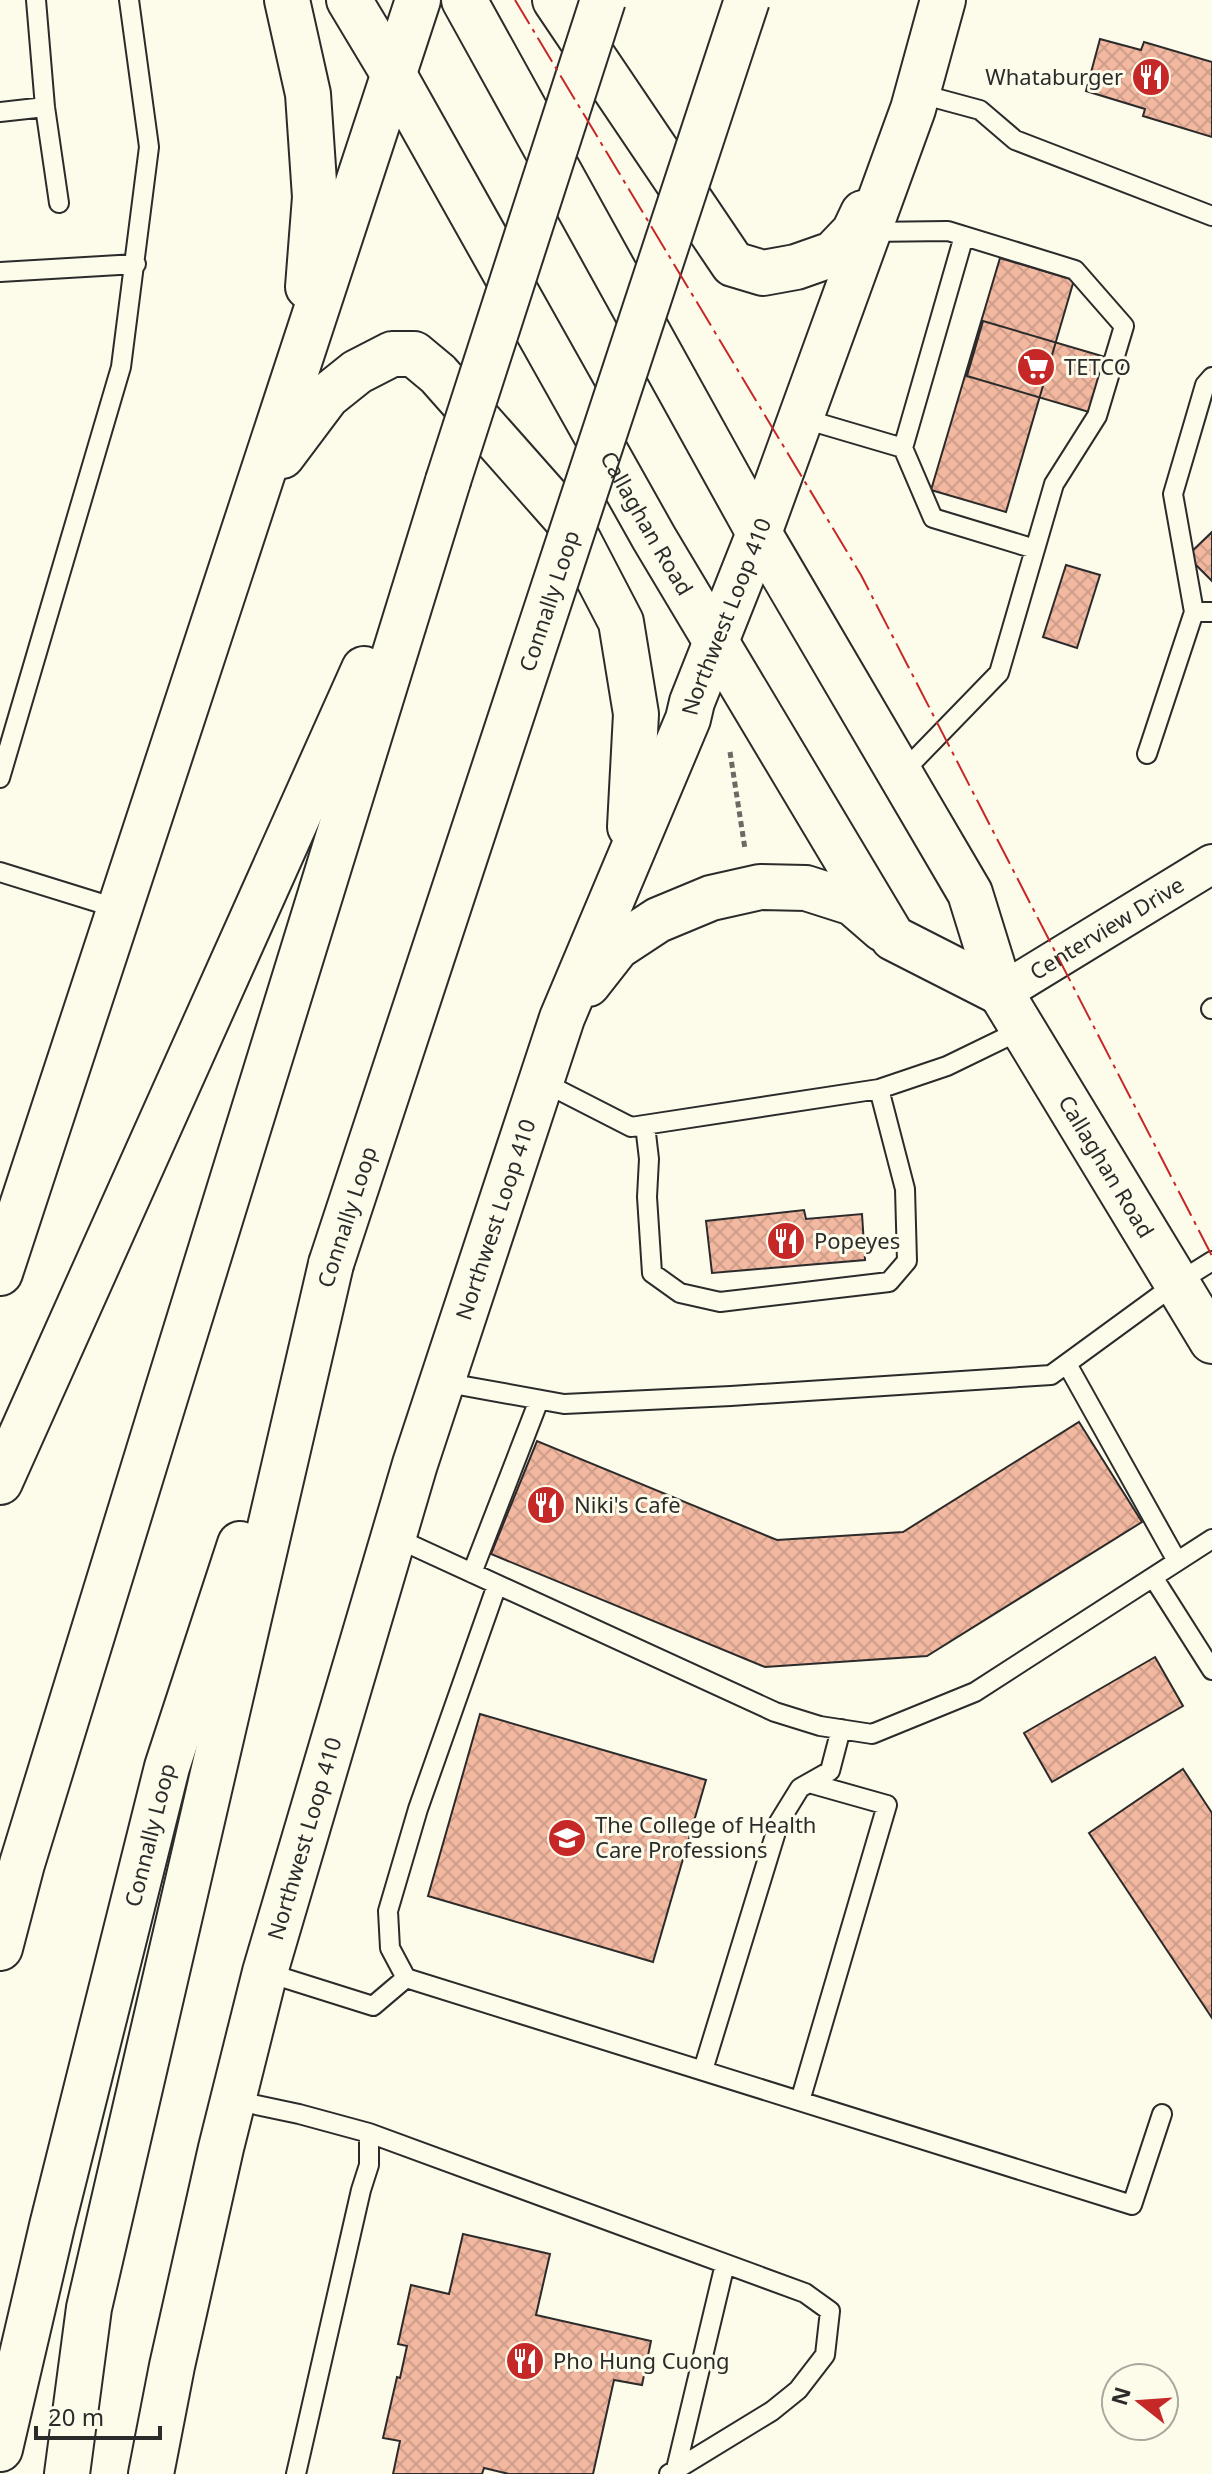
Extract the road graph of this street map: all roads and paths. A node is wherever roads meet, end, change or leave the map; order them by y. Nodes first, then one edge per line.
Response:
1 (36, 0) edge
2 (129, 0) edge
3 (287, 0) edge
4 (349, 0) edge
5 (418, 0) edge
6 (464, 0) edge
7 (555, 0) edge
8 (603, 0) edge
9 (747, 0) edge
10 (943, 0) edge
11 (394, 75) junction
12 (915, 101) junction
13 (45, 107) junction
14 (0, 112) edge
15 (59, 203) dead end
16 (1212, 216) edge
17 (868, 232) junction
18 (964, 236) junction
19 (136, 264) junction
20 (0, 272) edge
21 (303, 356) junction
22 (1212, 377) edge
23 (801, 418) junction
24 (903, 448) junction
25 (448, 481) junction
26 (259, 486) junction
27 (759, 533) junction
28 (1035, 549) junction
29 (1203, 612) edge
30 (716, 642) junction
31 (728, 739) dead end
32 (1147, 754) dead end
33 (900, 775) junction
34 (0, 778) edge
35 (746, 856) dead end
36 (628, 862) junction
37 (1212, 864) edge
38 (0, 872) edge
39 (119, 909) junction
40 (893, 938) junction
41 (1012, 1011) junction
42 (562, 1018) junction
43 (541, 1081) junction
44 (879, 1089) junction
45 (645, 1125) junction
46 (331, 1264) junction
47 (1194, 1272) edge
48 (0, 1273) edge
49 (1212, 1341) edge
50 (1067, 1364) junction
51 (442, 1382) junction
52 (539, 1400) junction
53 (0, 1482) edge
54 (394, 1537) junction
55 (1212, 1539) edge
56 (1177, 1561) junction
57 (472, 1573) junction
58 (1153, 1577) junction
59 (497, 1585) junction
60 (1212, 1670) edge
61 (841, 1729) junction
62 (809, 1783) junction
63 (0, 1948) edge
64 (265, 1972) junction
65 (406, 1978) junction
66 (703, 2070) junction
67 (233, 2100) junction
68 (800, 2101) junction
69 (1162, 2114) dead end
70 (369, 2133) junction
71 (725, 2264) junction
72 (0, 2449) edge
73 (672, 2472) edge
74 (67, 2474) edge
75 (151, 2474) edge
76 (296, 2474) edge

1 - 13 lane
2 - 19 lane
3 - 21 main road
4 - 11 main road, Callaghan Road
5 - 11 main road
6 - 27 main road, Callaghan Road
7 - 12 main road
8 - 25 main road, bridge
9 - 46 main road, Connally Loop, bridge
10 - 12 main road, Northwest Loop 410
11 - 21 main road
11 - 30 main road, Callaghan Road
12 - 16 lane
12 - 17 main road, Northwest Loop 410
13 - 14 lane
13 - 15 lane
17 - 18 lane
17 - 23 main road, Northwest Loop 410
18 - 24 lane
18 - 28 lane
19 - 20 lane
19 - 34 lane
21 - 26 main road
22 - 29 lane
23 - 24 lane
23 - 27 main road, Northwest Loop 410
24 - 28 lane
25 - 53 main road
25 - 63 main road
26 - 36 main road
26 - 39 main road
27 - 30 main road, Northwest Loop 410
27 - 33 main road, Callaghan Road
28 - 33 lane
29 - 32 lane
30 - 36 main road, Northwest Loop 410
30 - 40 main road, Callaghan Road
31 - 35 path
33 - 41 main road, Callaghan Road
36 - 42 main road, Northwest Loop 410
37 - 41 street, Centerview Drive
38 - 39 lane
39 - 48 main road
40 - 41 main road
40 - 42 main road
41 - 44 lane
41 - 47 main road, Callaghan Road
42 - 43 main road, Northwest Loop 410
43 - 45 lane
43 - 51 main road, Northwest Loop 410
44 - 45 lane
44 - 45 lane
46 - 72 main road, Connally Loop
46 - 74 main road
47 - 49 main road, Callaghan Road
47 - 50 lane
50 - 52 lane
50 - 56 lane
51 - 52 lane
51 - 54 main road, Northwest Loop 410
52 - 57 lane
54 - 57 lane
54 - 64 main road, Northwest Loop 410
55 - 56 lane
56 - 58 lane
57 - 59 lane
58 - 60 lane
58 - 61 lane
59 - 61 lane
59 - 65 lane
61 - 62 lane
62 - 66 lane
62 - 68 lane
64 - 65 lane
64 - 67 main road, Northwest Loop 410
65 - 66 lane
66 - 68 lane
67 - 70 lane
67 - 75 main road, Northwest Loop 410
68 - 69 lane
70 - 71 lane
70 - 76 lane
71 - 73 lane
71 - 73 lane

